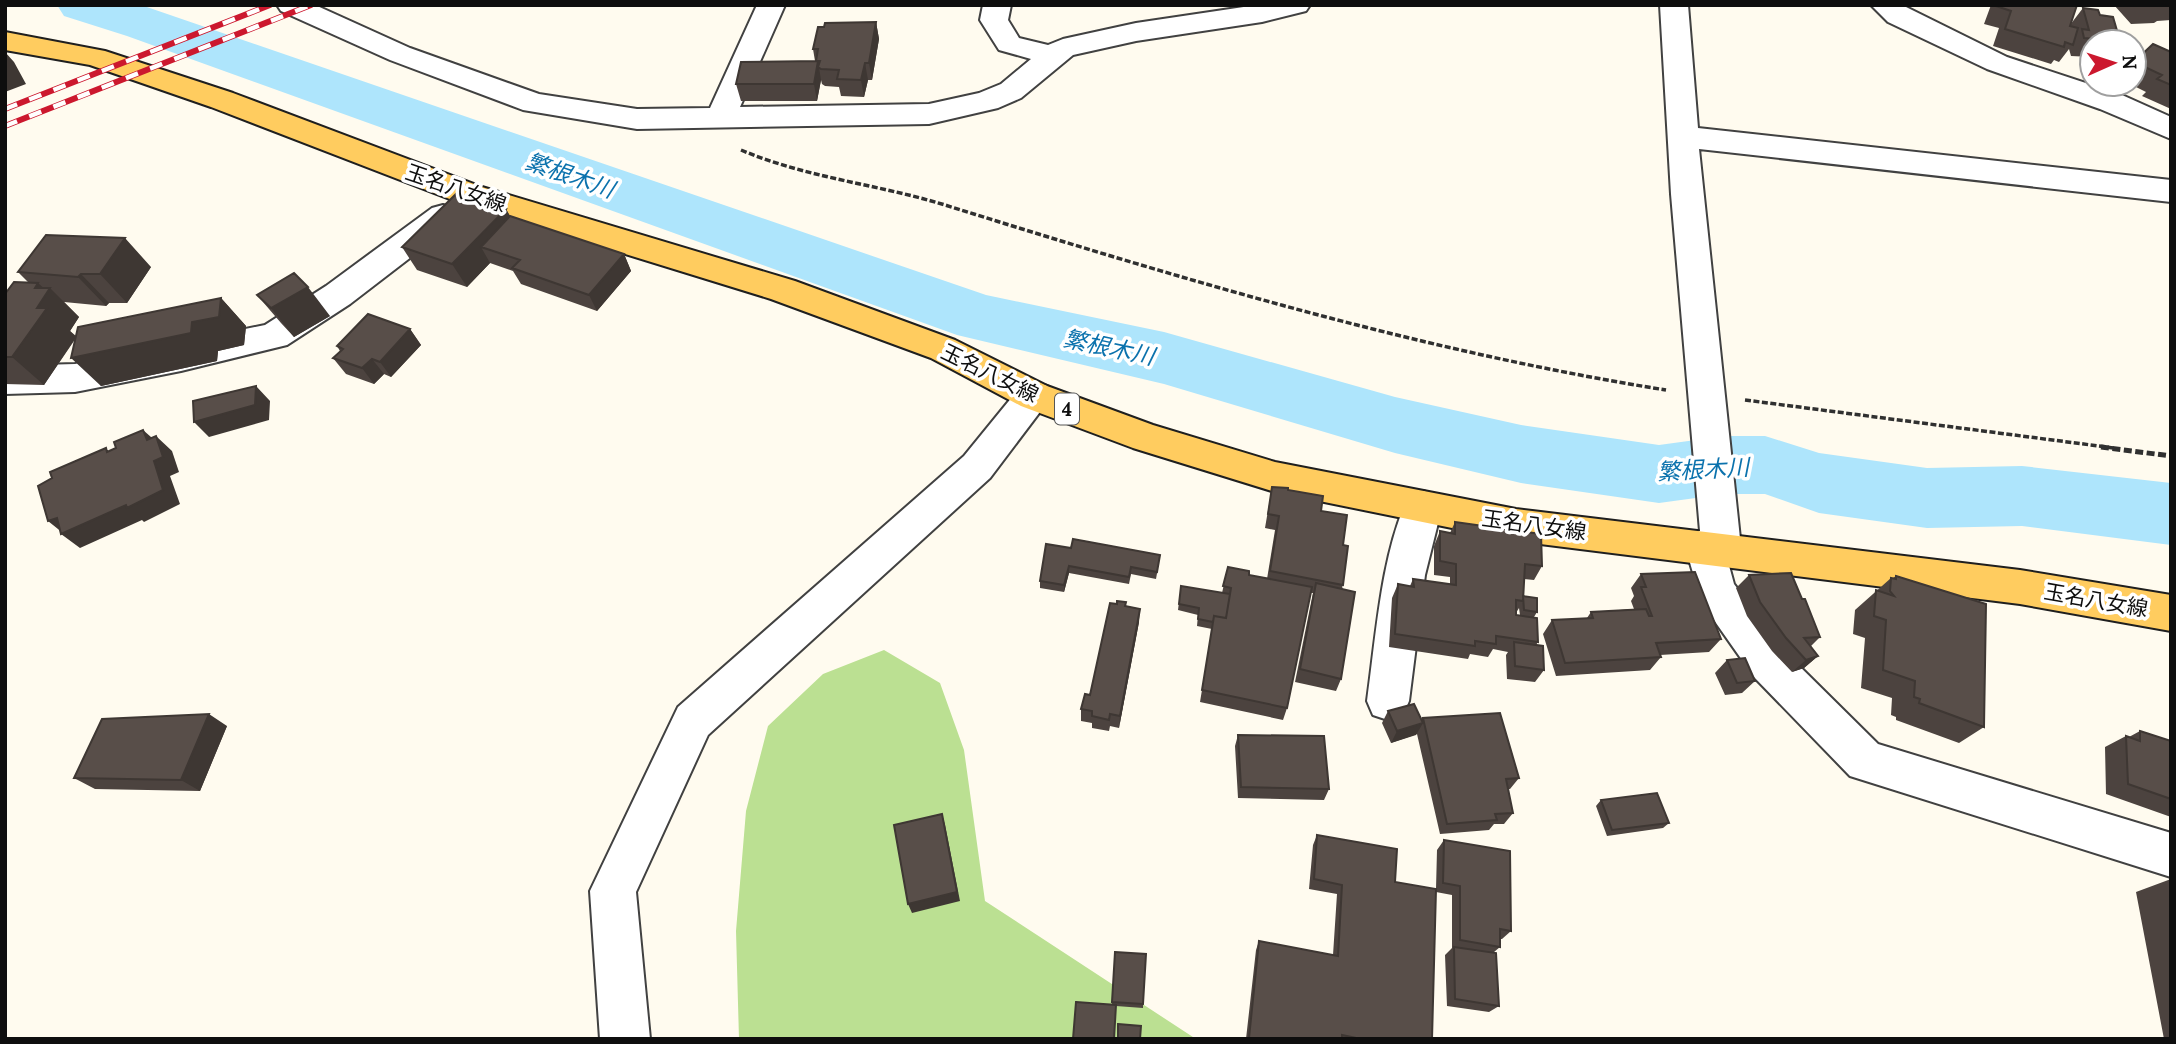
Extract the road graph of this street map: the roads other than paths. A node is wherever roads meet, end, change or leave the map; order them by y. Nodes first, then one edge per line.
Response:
1 (291, 5) edge
2 (771, 5) edge
3 (997, 5) edge
4 (1296, 5) edge
5 (1674, 5) edge
6 (1885, 5) edge
7 (5, 41) edge
8 (1053, 56) junction
9 (721, 117) junction
10 (2171, 129) edge
11 (1684, 137) junction
12 (2171, 191) edge
13 (471, 195) junction
14 (5, 380) edge
15 (1034, 396) junction
16 (1423, 507) junction
17 (1714, 536) junction
18 (2171, 613) edge
19 (1388, 701) dead end
20 (2171, 855) edge
21 (625, 1039) edge

1 - 9 street
2 - 9 street
3 - 8 street
4 - 8 street
5 - 11 street
6 - 10 street
7 - 13 main road, 玉名八女線 / 4
8 - 9 street
11 - 12 street
11 - 17 street
13 - 14 street
13 - 15 main road, 玉名八女線 / 4
15 - 16 main road, 玉名八女線 / 4
15 - 21 street
16 - 17 main road, 玉名八女線 / 4
16 - 19 street
17 - 18 main road, 玉名八女線 / 4
17 - 20 street

